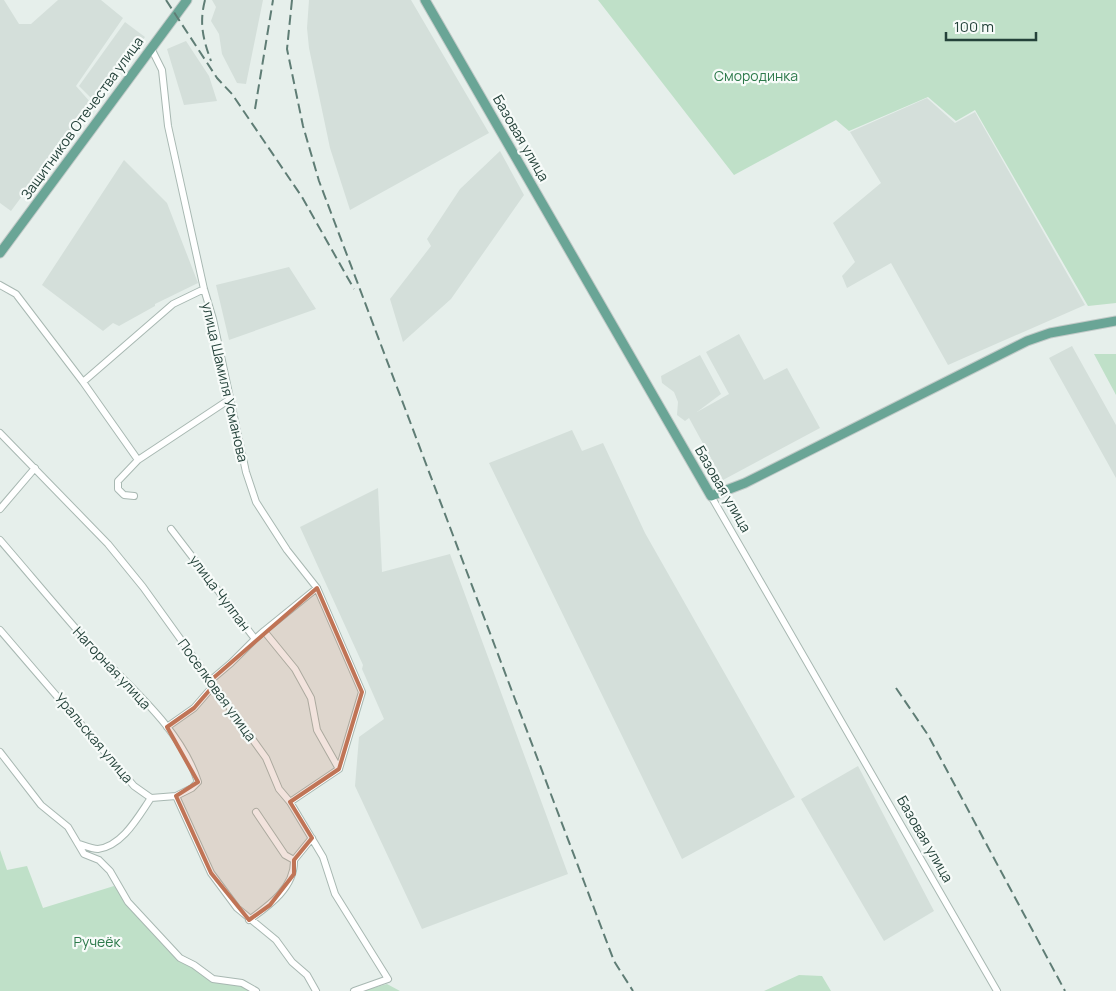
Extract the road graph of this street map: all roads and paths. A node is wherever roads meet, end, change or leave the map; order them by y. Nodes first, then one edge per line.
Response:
1 (187, 0) edge
2 (426, 0) edge
3 (151, 48) junction
4 (0, 253) edge
5 (0, 285) edge
6 (204, 289) junction
7 (1116, 321) edge
8 (83, 382) junction
9 (230, 399) junction
10 (0, 433) edge
11 (138, 460) junction
12 (35, 468) junction
13 (134, 496) dead end
14 (711, 496) junction
15 (0, 508) edge
16 (172, 529) dead end
17 (0, 540) edge
18 (317, 588) junction
19 (0, 630) edge
20 (264, 631) junction
21 (255, 639) junction
22 (212, 682) junction
23 (167, 727) junction
24 (0, 752) edge
25 (339, 769) junction
26 (176, 796) junction
27 (151, 798) junction
28 (290, 802) junction
29 (256, 812) dead end
30 (312, 838) junction
31 (79, 844) junction
32 (294, 860) junction
33 (249, 920) junction
34 (256, 991) edge
35 (316, 991) edge
36 (354, 991) edge
37 (997, 991) edge

1 - 3 main road, Защитников Отечества улица
2 - 14 main road, Базовая улица
3 - 4 main road, Защитников Отечества улица
3 - 6 street, улица Шамиля Усманова
5 - 8 street
6 - 8 street
6 - 9 street, улица Шамиля Усманова
7 - 14 main road
8 - 11 street
9 - 11 street
9 - 18 street, улица Шамиля Усманова
10 - 12 street, Поселковая улица
11 - 13 street
12 - 15 street
12 - 22 street, Поселковая улица
14 - 37 street, Базовая улица
16 - 21 street, улица Чулпан
17 - 23 street, Нагорная улица
18 - 20 street
18 - 25 street, улица Шамиля Усманова
19 - 27 street, Уральская улица
20 - 21 street, улица Чулпан
20 - 25 street, улица Чулпан
21 - 22 street
22 - 23 street
22 - 28 street, Поселковая улица
23 - 26 street, Нагорная улица
24 - 31 street
25 - 28 street
26 - 27 street
26 - 33 street
27 - 31 street
28 - 30 street, Поселковая улица
29 - 32 street
30 - 32 street
30 - 36 street, Поселковая улица
31 - 34 street
32 - 33 street
33 - 35 street

